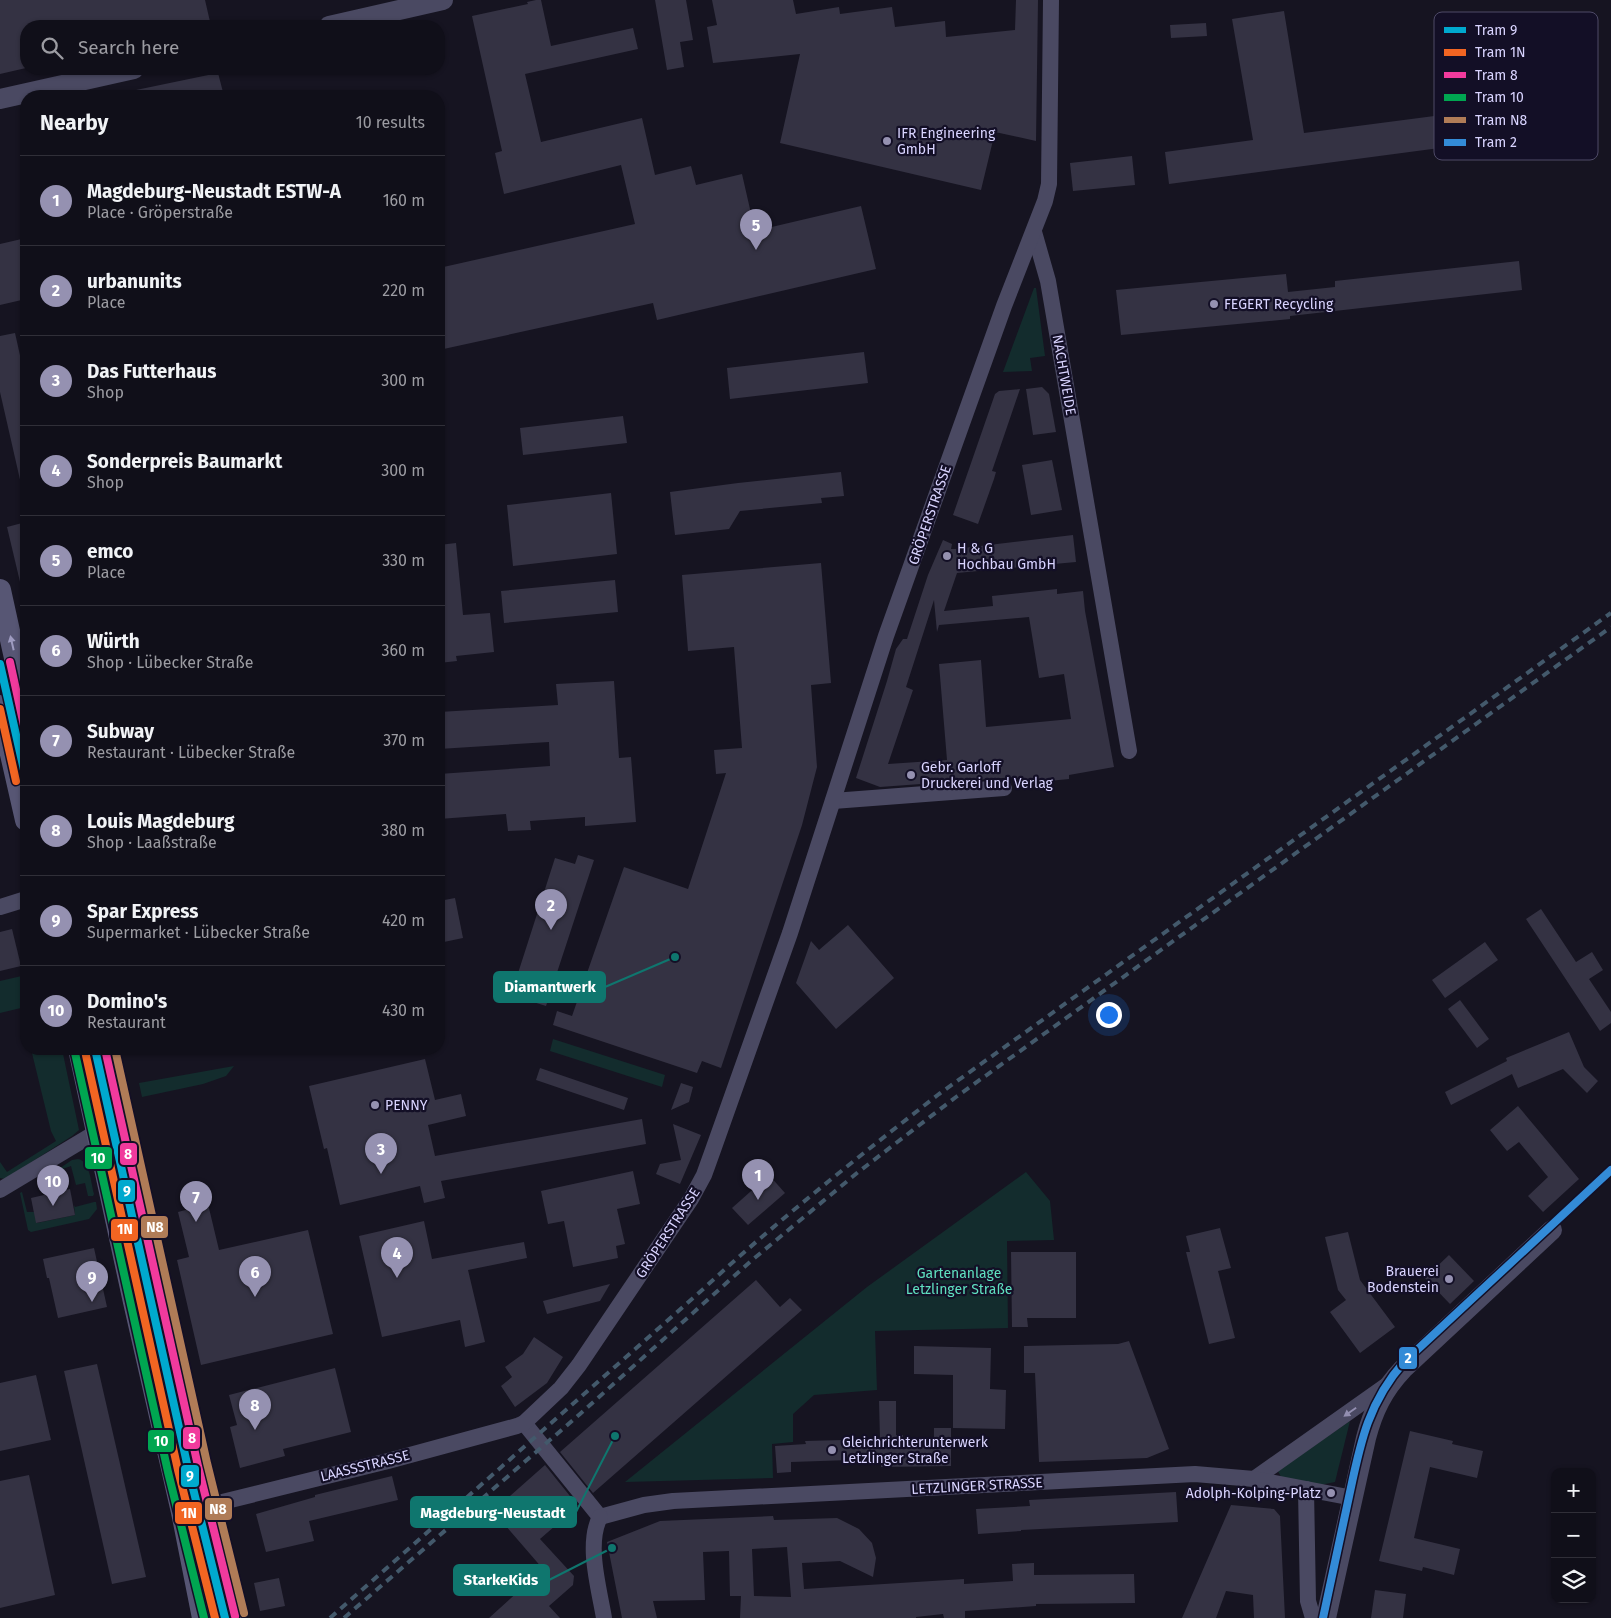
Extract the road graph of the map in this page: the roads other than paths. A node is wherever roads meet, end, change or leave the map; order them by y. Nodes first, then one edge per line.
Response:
1 (443, 0) edge
2 (1051, 0) edge
3 (355, 20) edge
4 (107, 75) edge
5 (40, 90) edge
6 (20, 95) edge
7 (0, 99) edge
8 (1034, 232) junction
9 (0, 590) edge
10 (20, 681) edge
11 (0, 706) edge
12 (1128, 751) dead end
13 (1004, 788) dead end
14 (20, 794) edge
15 (833, 800) junction
16 (20, 901) edge
17 (0, 906) edge
18 (80, 1055) edge
19 (104, 1055) edge
20 (119, 1121) junction
21 (97, 1132) junction
22 (0, 1190) edge
23 (1552, 1230) dead end
24 (1390, 1384) junction
25 (524, 1422) junction
26 (1254, 1479) junction
27 (1306, 1489) junction
28 (1353, 1498) junction
29 (206, 1506) junction
30 (600, 1517) junction
31 (203, 1618) edge
32 (232, 1618) edge
33 (604, 1618) edge
34 (1313, 1618) edge
35 (1326, 1618) edge

1 - 3 street
2 - 8 street
4 - 5 street
6 - 7 street
8 - 12 street, NACHTWEIDE
8 - 15 street, GRÖPERSTRASSE
10 -> 9 main road
11 - 14 main road
13 - 15 street
15 - 25 street, GRÖPERSTRASSE
16 - 17 street
18 - 21 main road
19 - 20 main road
20 - 21 street
20 - 29 main road
21 - 22 street
21 - 31 main road
23 - 24 street
24 -> 26 street
24 - 28 street
25 - 29 street, LAASSSTRASSE
25 - 30 street
26 - 27 street, LETZLINGER STRASSE
26 - 30 street, LETZLINGER STRASSE
27 - 28 street, LETZLINGER STRASSE
27 - 34 street
28 - 35 street
29 - 32 main road
30 - 33 street

